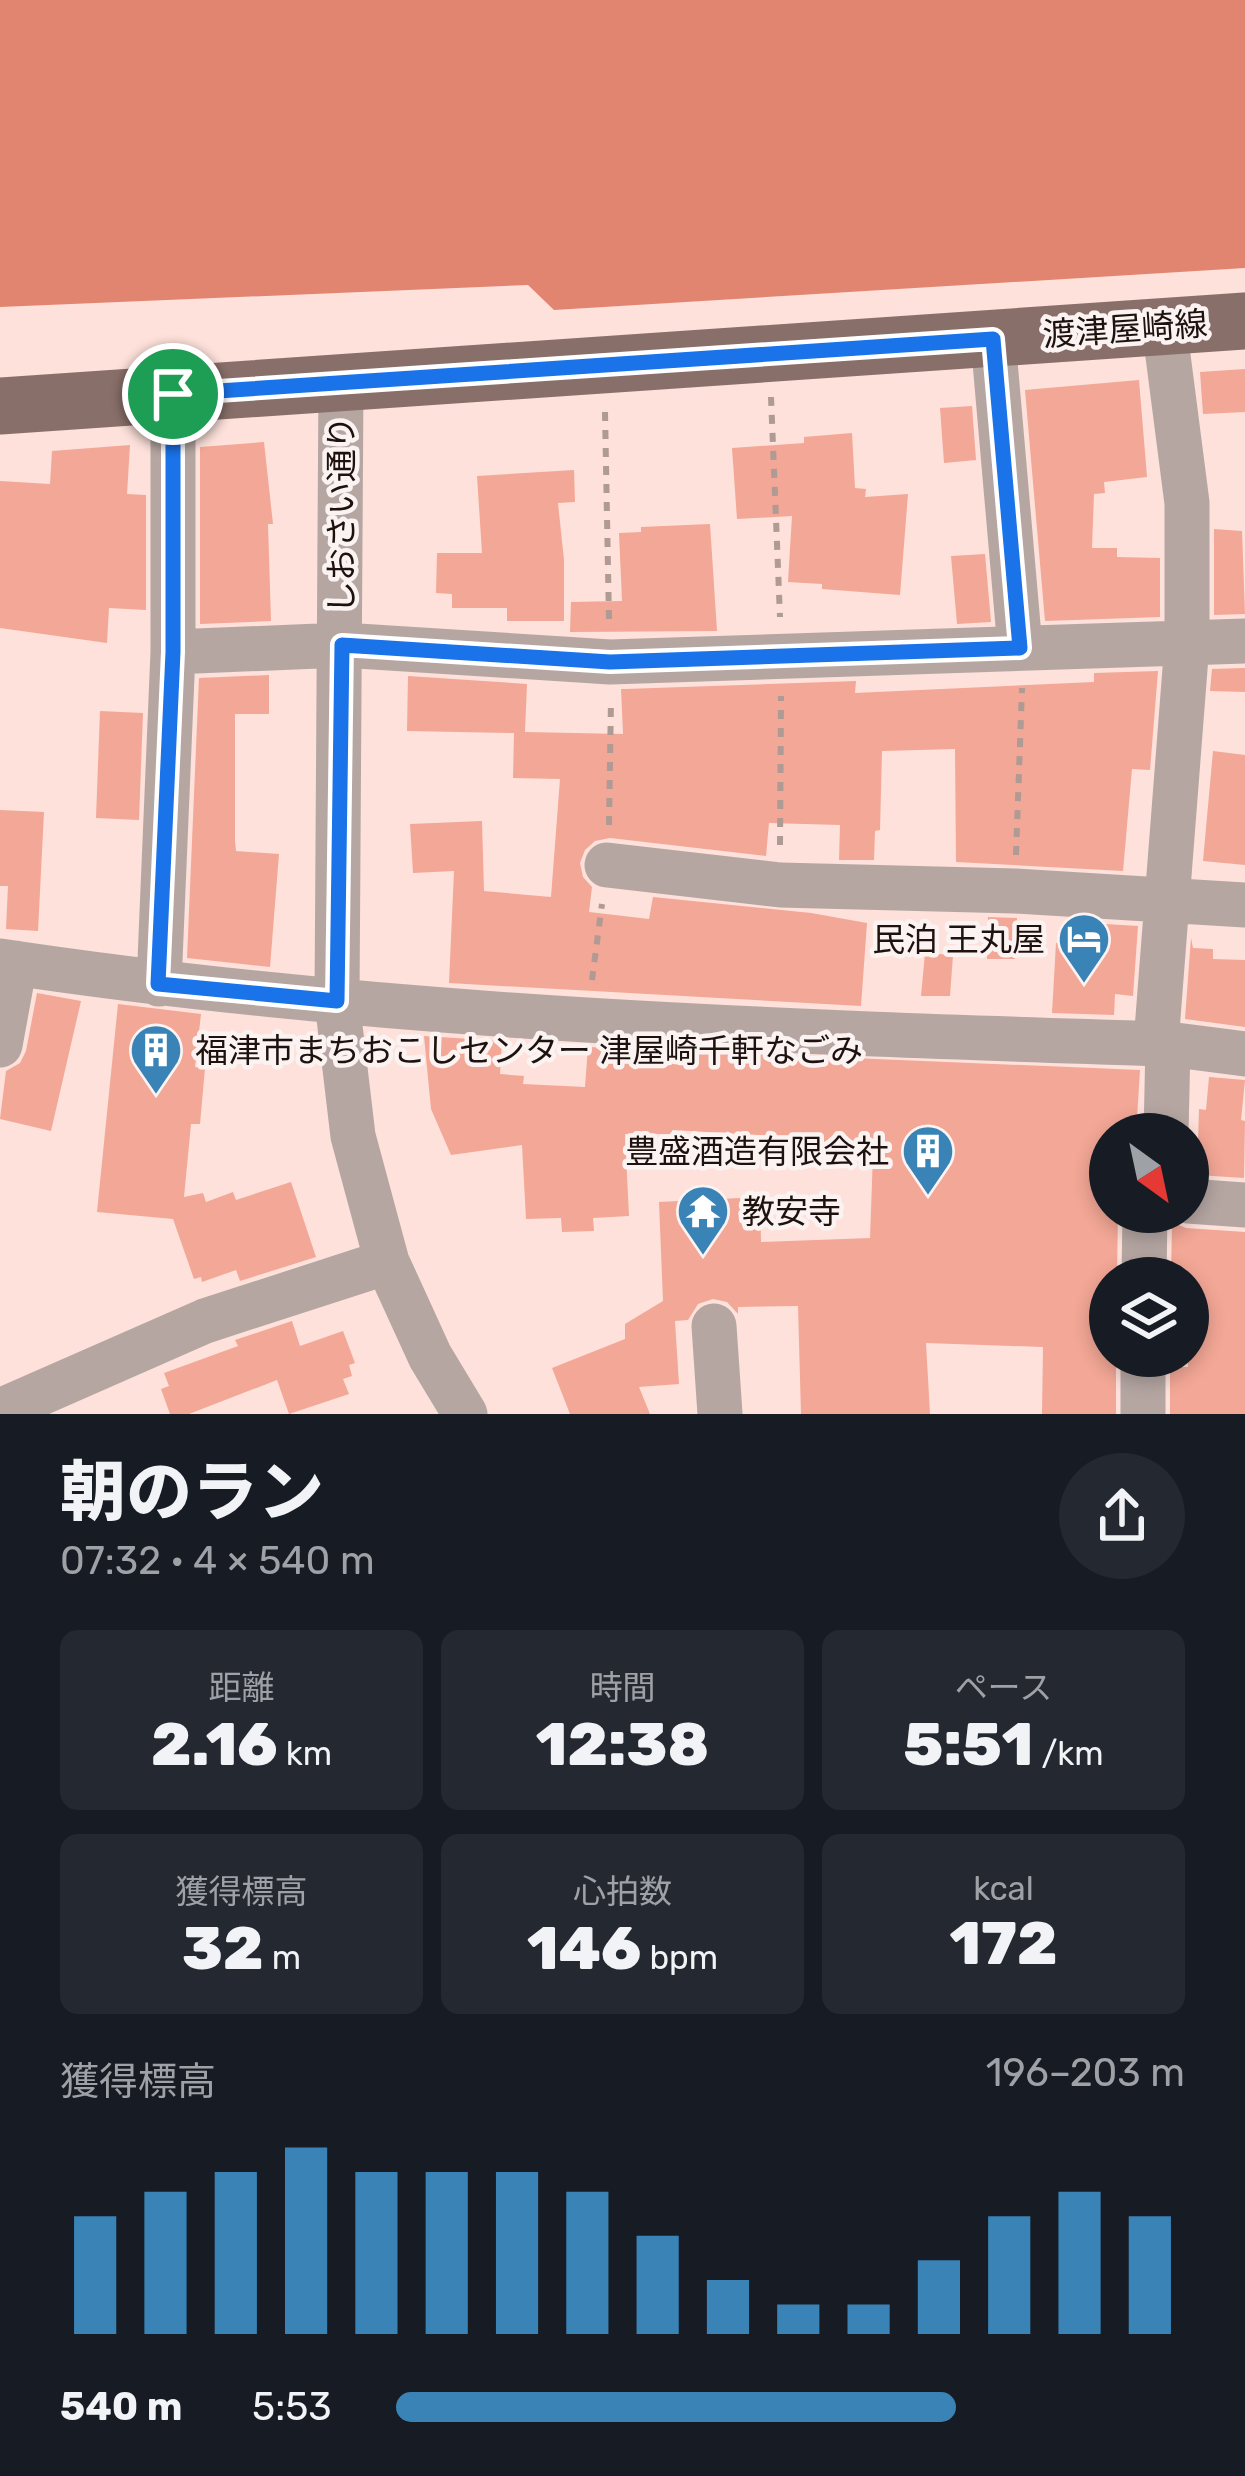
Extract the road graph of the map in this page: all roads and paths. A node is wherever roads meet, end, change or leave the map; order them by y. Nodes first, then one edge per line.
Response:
1 (1245, 321) edge
2 (1164, 326) junction
3 (993, 339) junction
4 (341, 383) junction
5 (173, 394) junction
6 (0, 406) edge
7 (1245, 640) edge
8 (1187, 643) junction
9 (342, 645) junction
10 (1020, 648) junction
11 (173, 652) junction
12 (607, 866) dead end
13 (1015, 891) junction
14 (1167, 898) junction
15 (1245, 904) edge
16 (7, 962) edge
17 (158, 984) junction
18 (337, 1001) junction
19 (1162, 1043) junction
20 (0, 1045) edge
21 (1245, 1054) edge
22 (1165, 1113) edge
23 (1209, 1202) edge
24 (1245, 1204) edge
25 (388, 1262) junction
26 (714, 1326) dead end
27 (1143, 1377) edge
28 (0, 1412) edge
29 (465, 1414) edge
30 (720, 1414) edge
31 (1144, 1414) edge

1 - 2 main road, 渡津屋崎線
2 - 3 main road, 渡津屋崎線
2 - 8 street
3 - 4 main road, 渡津屋崎線
3 - 10 street
4 - 5 main road, 渡津屋崎線
4 - 9 street, しおさい通り
5 - 6 main road, 渡津屋崎線
5 - 11 street
7 - 8 street
8 - 10 street
8 - 14 street
9 - 10 street
9 - 11 street
9 - 18 street, しおさい通り
10 - 13 path
11 - 17 street
12 - 13 street
13 - 14 street
14 - 15 street
14 - 19 street
16 - 17 street
16 - 20 street
17 - 18 street
18 - 19 street
18 - 25 street, しおさい通り
19 - 21 street
19 - 22 street
23 - 24 street
25 - 28 street
25 - 29 street, しおさい通り
26 - 30 street
27 - 31 street

